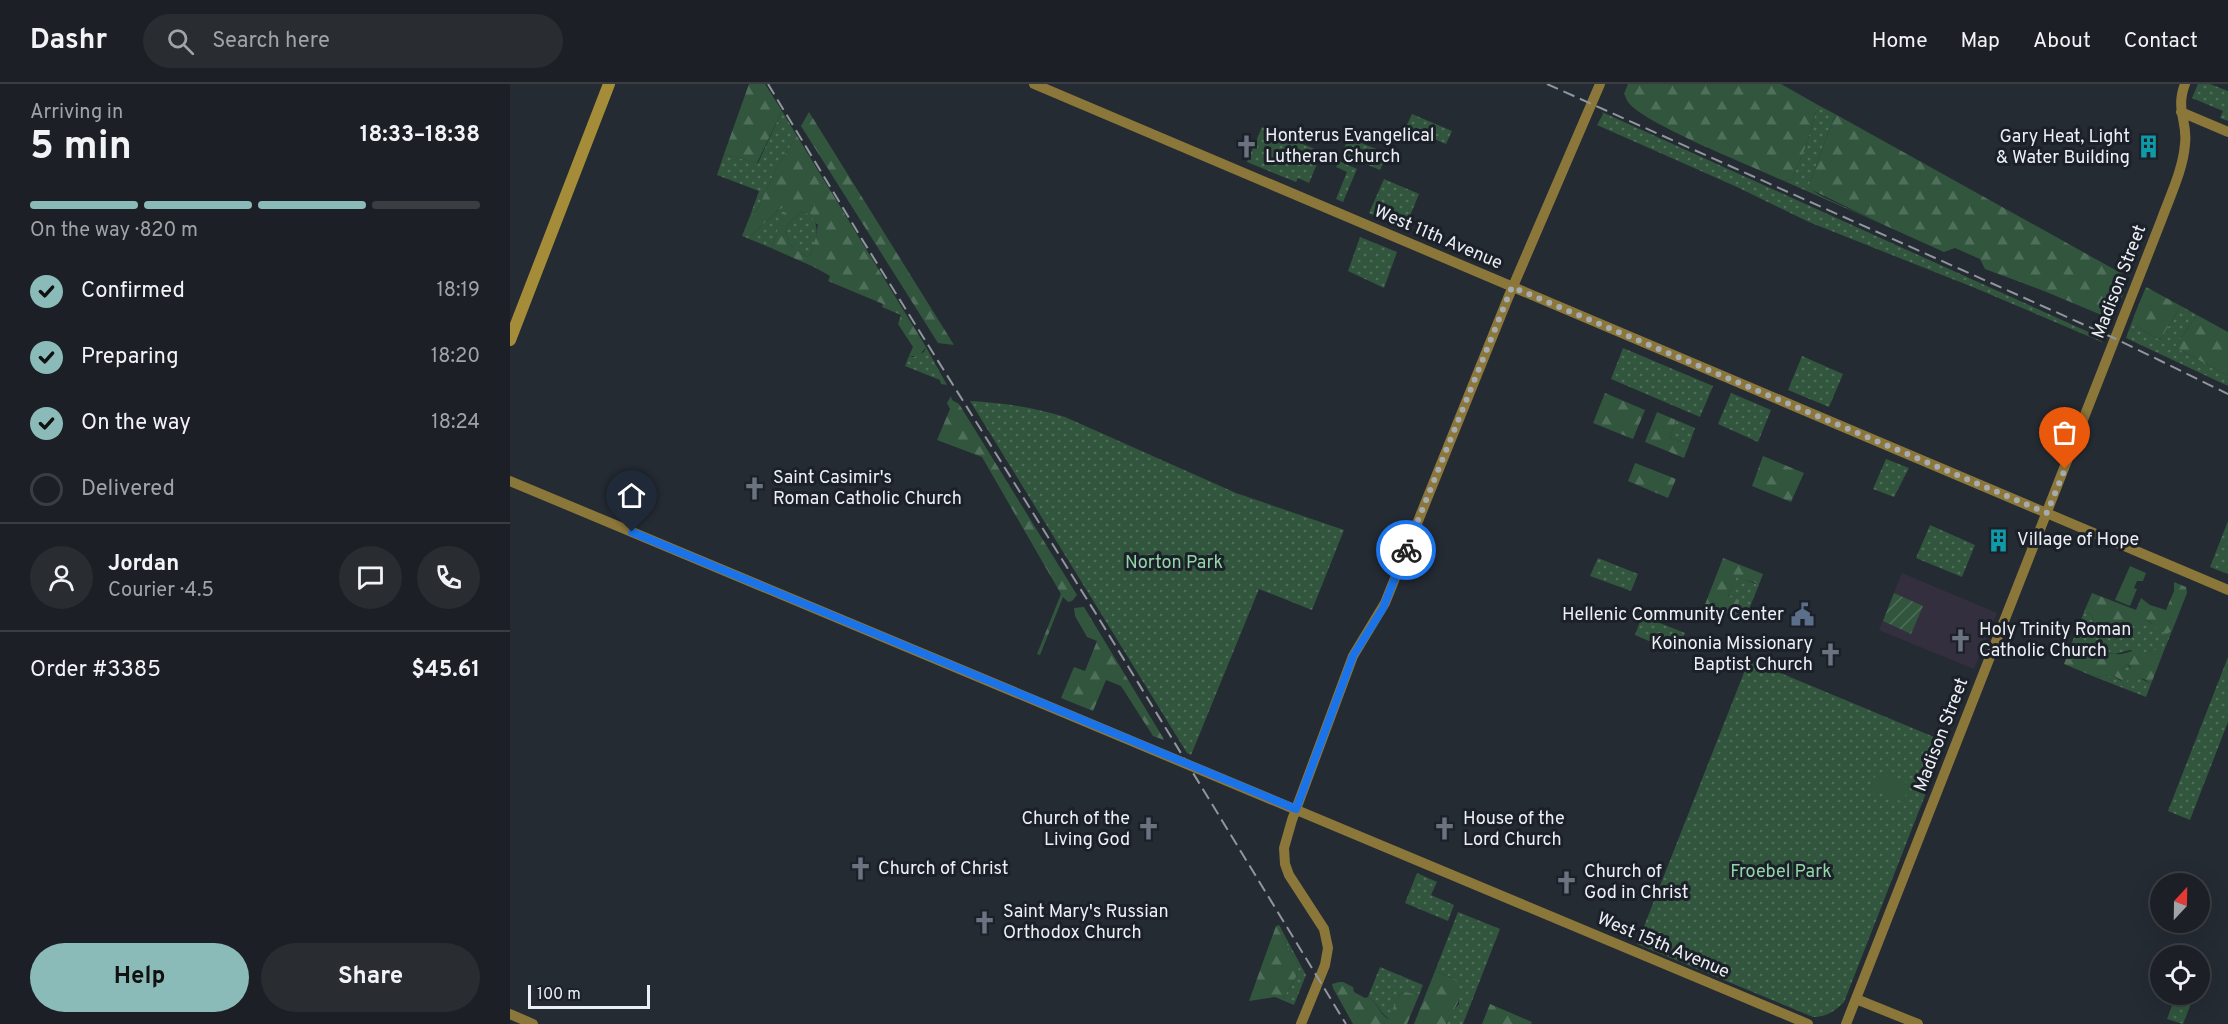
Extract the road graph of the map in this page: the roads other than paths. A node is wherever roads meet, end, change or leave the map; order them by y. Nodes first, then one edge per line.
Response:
1 (609, 84) edge
2 (1034, 84) edge
3 (1600, 84) edge
4 (2185, 84) edge
5 (2181, 112) junction
6 (2228, 132) edge
7 (1512, 287) junction
8 (510, 340) edge
9 (510, 481) edge
10 (2047, 513) junction
11 (2228, 590) edge
12 (1296, 809) junction
13 (1856, 999) junction
14 (510, 1014) edge
15 (533, 1024) edge
16 (1301, 1024) edge
17 (1808, 1024) edge
18 (1846, 1024) edge
19 (1918, 1024) edge

1 - 8 main road
2 - 7 street, West 11th Avenue
3 - 7 street
4 - 5 street, Madison Street
5 - 6 street
5 - 10 street, Madison Street
7 - 10 street, West 11th Avenue
7 - 12 street
9 - 12 street, West 15th Avenue
10 - 11 street, West 11th Avenue
10 - 13 street, Madison Street
12 - 16 street
12 - 17 street, West 15th Avenue
13 - 18 street, Madison Street
13 - 19 street
14 - 15 street

